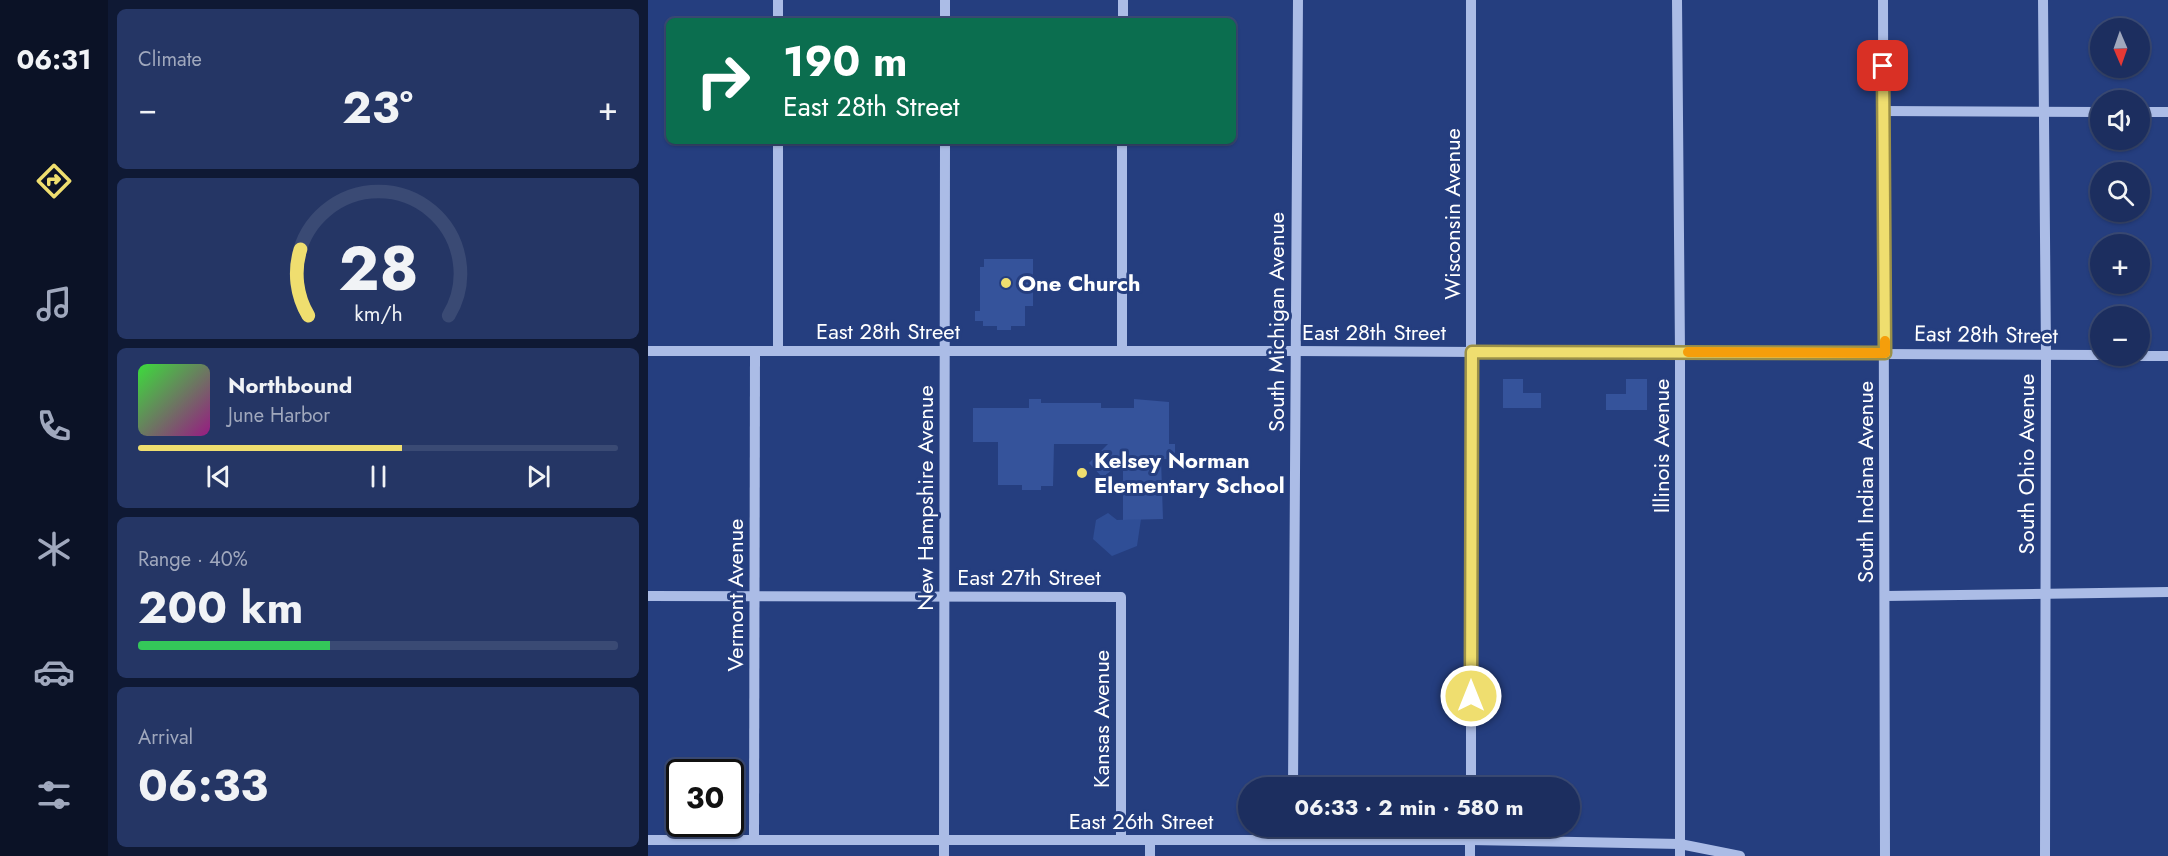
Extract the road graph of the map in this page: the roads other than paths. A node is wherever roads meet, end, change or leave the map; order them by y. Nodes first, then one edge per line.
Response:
1 (778, 0) edge
2 (945, 0) edge
3 (1123, 0) edge
4 (1298, 0) edge
5 (1471, 0) edge
6 (1677, 0) edge
7 (1883, 0) edge
8 (2043, 0) edge
9 (778, 18) edge
10 (945, 18) edge
11 (1123, 18) edge
12 (1883, 111) junction
13 (2043, 111) junction
14 (2090, 112) edge
15 (2150, 112) edge
16 (2168, 112) edge
17 (778, 144) edge
18 (945, 144) edge
19 (1122, 144) edge
20 (648, 351) edge
21 (755, 351) junction
22 (778, 351) junction
23 (945, 351) junction
24 (1122, 351) junction
25 (1295, 351) junction
26 (1472, 352) junction
27 (1680, 352) junction
28 (1885, 353) junction
29 (2046, 354) junction
30 (2090, 355) edge
31 (2150, 356) edge
32 (2168, 356) edge
33 (2168, 592) edge
34 (2046, 594) junction
35 (648, 596) edge
36 (754, 596) junction
37 (945, 596) junction
38 (1885, 596) junction
39 (1121, 597) joint
40 (1293, 777) edge
41 (1471, 777) edge
42 (754, 839) junction
43 (944, 839) junction
44 (648, 840) edge
45 (1121, 840) junction
46 (1150, 840) junction
47 (1292, 840) joint
48 (1470, 840) junction
49 (1680, 844) junction
50 (944, 856) edge
51 (1150, 856) edge
52 (1470, 856) edge
53 (1680, 856) edge
54 (1740, 856) edge
55 (1885, 856) edge
56 (2046, 856) edge

1 - 9 street
2 - 10 street
3 - 11 street
4 - 25 street, South Michigan Avenue
5 - 26 street, Wisconsin Avenue
6 - 27 street, Illinois Avenue
7 - 12 street, South Indiana Avenue
8 - 13 street, South Ohio Avenue
12 - 13 street
12 - 28 street, South Indiana Avenue
13 - 14 street
13 - 29 street, South Ohio Avenue
15 - 16 street
17 - 22 street
18 - 23 street, New Hampshire Avenue
19 - 24 street
20 - 21 street, East 28th Street
21 - 22 street, East 28th Street
21 - 36 street, Vermont Avenue
22 - 23 street, East 28th Street
23 - 24 street, East 28th Street
23 - 37 street, New Hampshire Avenue
24 - 25 street, East 28th Street
25 - 26 street, East 28th Street
25 - 40 street, South Michigan Avenue
26 - 27 street, East 28th Street
26 - 41 street, Wisconsin Avenue
27 - 28 street, East 28th Street
27 - 49 street, Illinois Avenue
28 - 29 street, East 28th Street
28 - 38 street, South Indiana Avenue
29 - 30 street, East 28th Street
29 - 34 street, South Ohio Avenue
31 - 32 street
33 - 34 street
34 - 38 street
34 - 56 street, South Ohio Avenue
35 - 36 street, East 27th Street
36 - 37 street, East 27th Street
36 - 42 street, Vermont Avenue
37 - 39 street, East 27th Street
37 - 43 street, New Hampshire Avenue
38 - 55 street, South Indiana Avenue
39 - 45 street, Kansas Avenue
42 - 43 street, East 26th Street
42 - 44 street, East 26th Street
43 - 45 street, East 26th Street
43 - 50 street, New Hampshire Avenue
45 - 46 street, East 26th Street
46 - 47 street, East 26th Street
46 - 51 street
47 - 48 street, East 26th Street
48 - 49 street, East 26th Street
48 - 52 street
49 - 53 street, Illinois Avenue
49 - 54 street, East 26th Street

